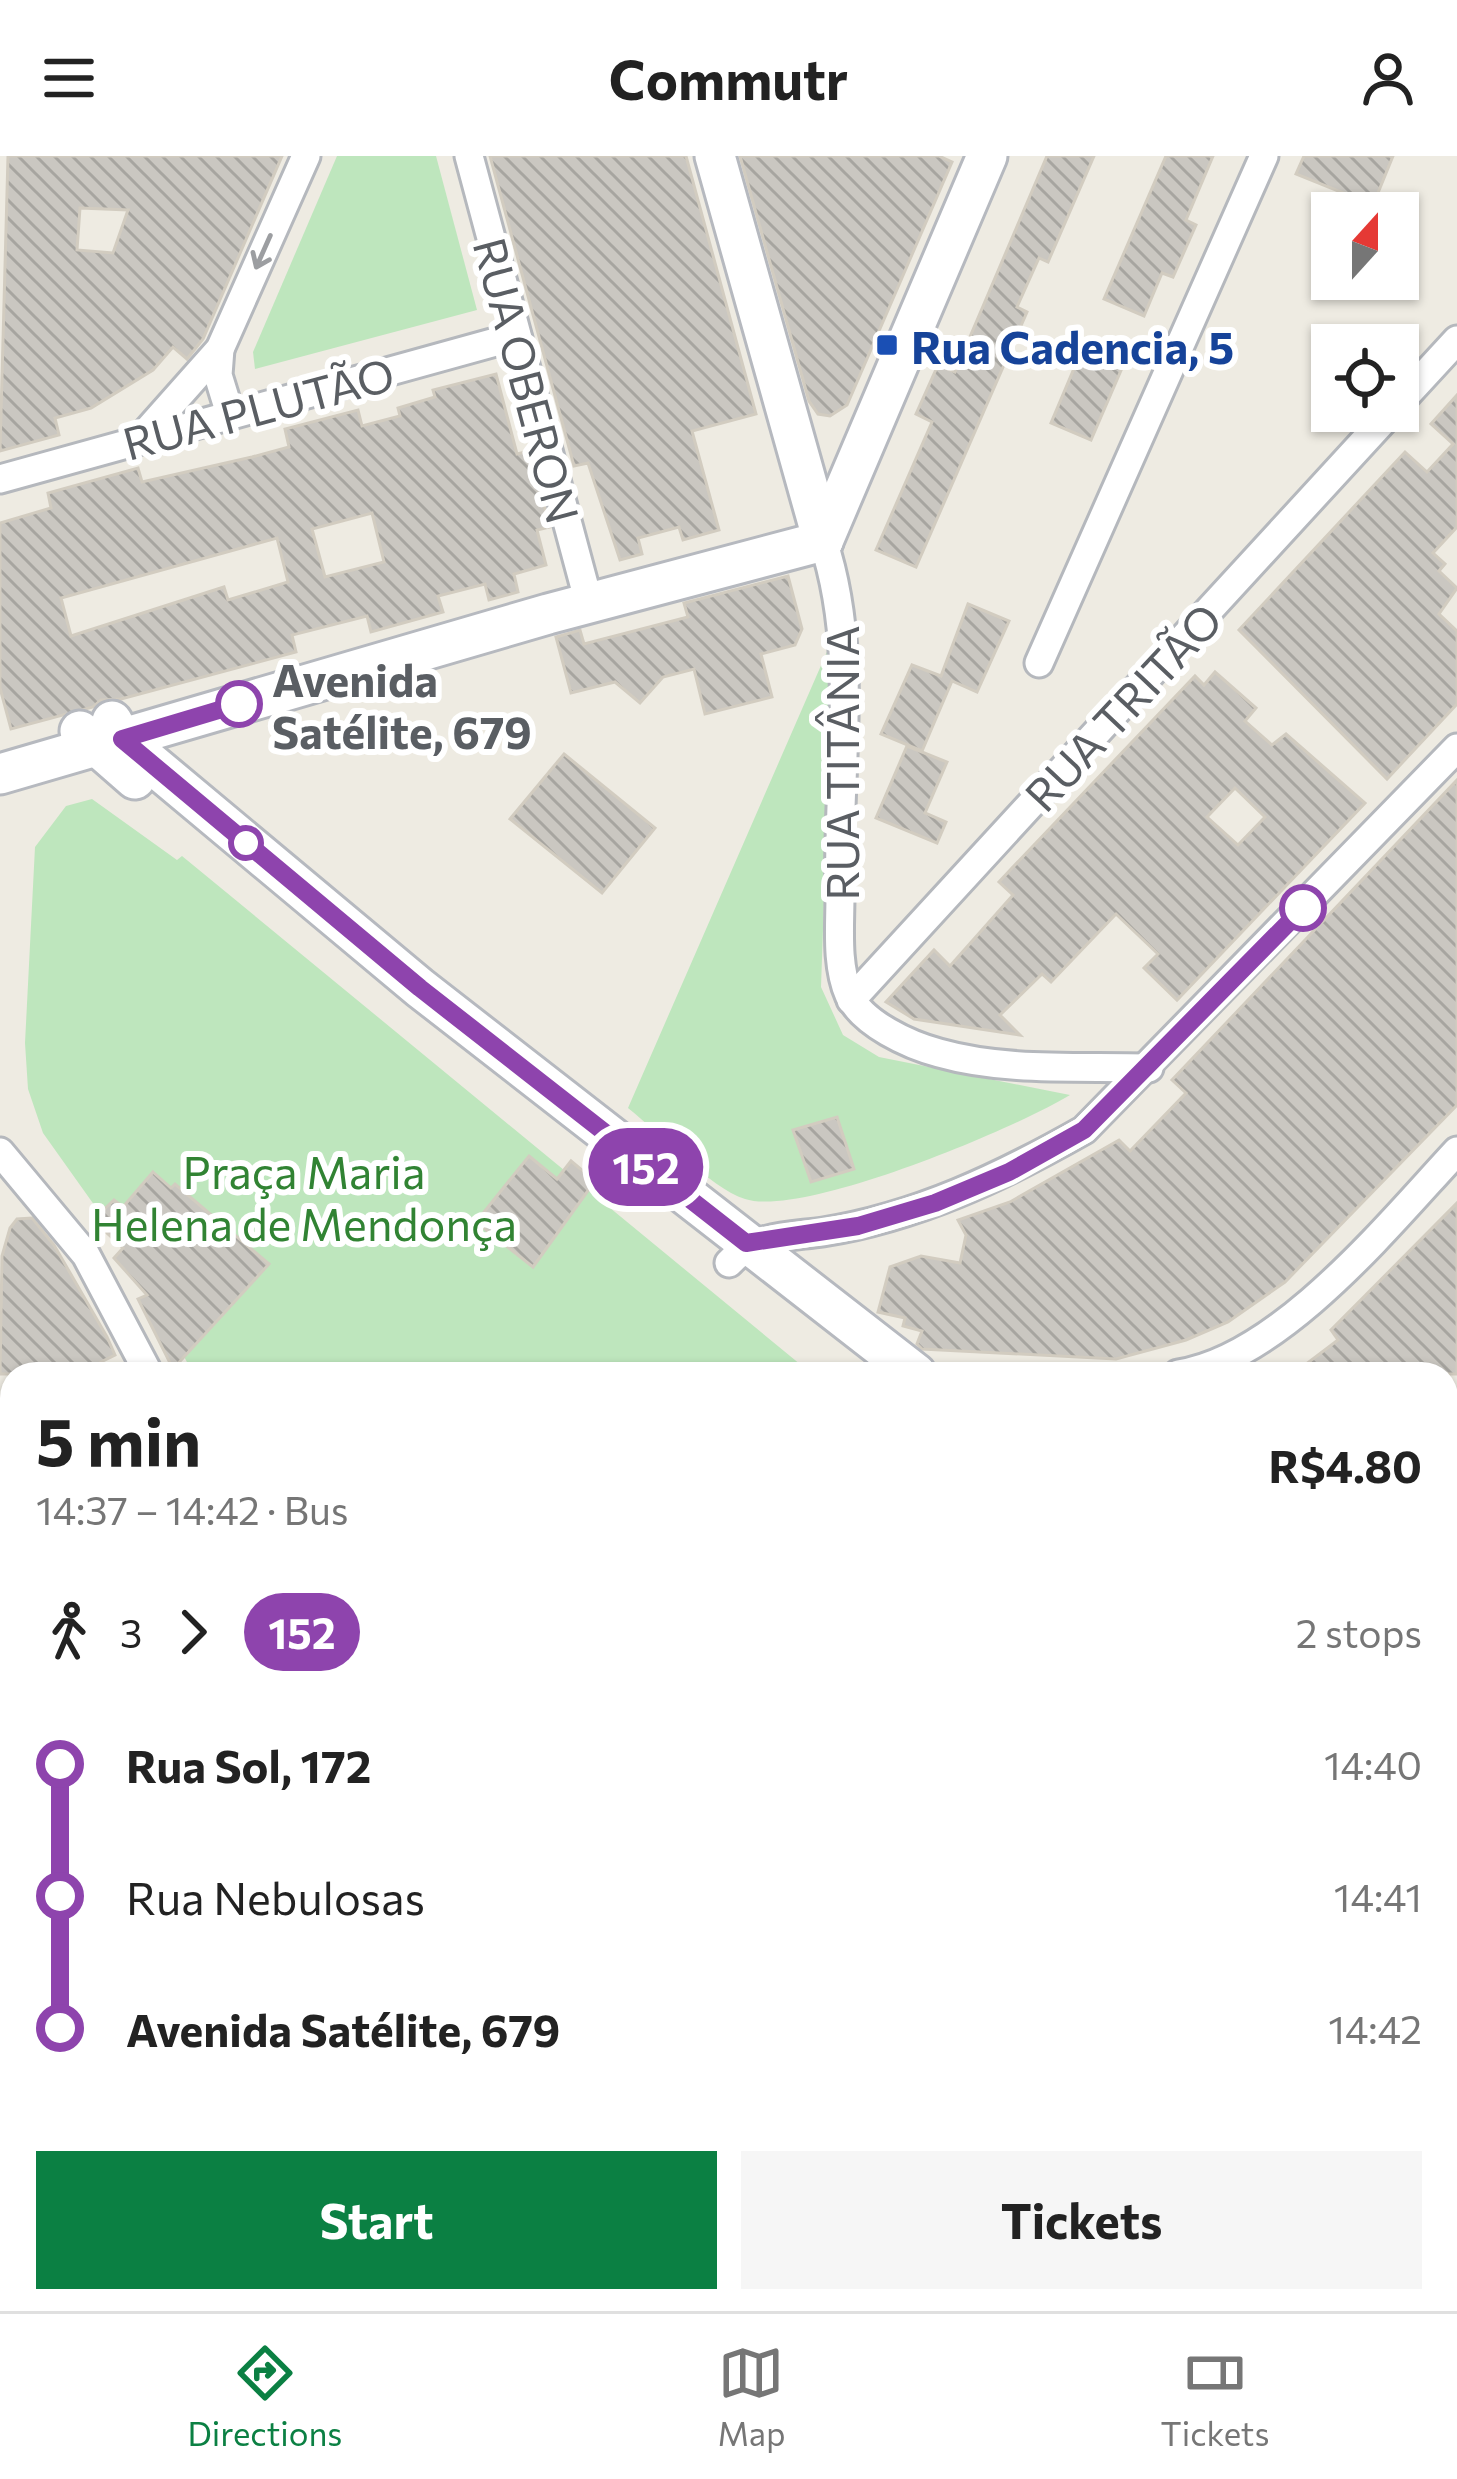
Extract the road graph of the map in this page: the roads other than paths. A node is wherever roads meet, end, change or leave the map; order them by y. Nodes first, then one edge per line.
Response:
1 (306, 156) edge
2 (469, 156) edge
3 (715, 156) edge
4 (987, 156) edge
5 (1264, 156) edge
6 (517, 336) junction
7 (1457, 340) edge
8 (220, 349) junction
9 (1419, 381) edge
10 (230, 414) junction
11 (1373, 432) edge
12 (141, 438) junction
13 (0, 479) edge
14 (823, 542) junction
15 (589, 603) junction
16 (1039, 663) dead end
17 (103, 734) junction
18 (1457, 748) edge
19 (0, 756) edge
20 (0, 774) edge
21 (851, 1000) junction
22 (1149, 1068) junction
23 (1457, 1151) edge
24 (0, 1152) edge
25 (738, 1253) junction
26 (143, 1362) edge
27 (859, 1362) edge
28 (898, 1362) edge
29 (1206, 1362) edge

1 -> 8 street
2 - 6 street, RUA OBERON
3 - 14 street, RUA TITÂNIA
4 - 14 street
5 - 16 street
6 - 10 street, RUA PLUTÃO
6 - 15 street, RUA OBERON
7 - 9 street
8 - 10 street
8 - 12 street
10 - 12 street, RUA PLUTÃO
11 - 21 street, RUA TRITÃO
12 - 13 street, RUA PLUTÃO
14 - 15 street
14 - 21 street, RUA TITÂNIA
15 - 17 street
17 - 19 street
17 - 20 street
17 - 25 street
18 - 22 street
21 - 22 street
22 - 25 street
23 - 29 street
24 - 26 street
25 - 27 street
25 - 28 street

